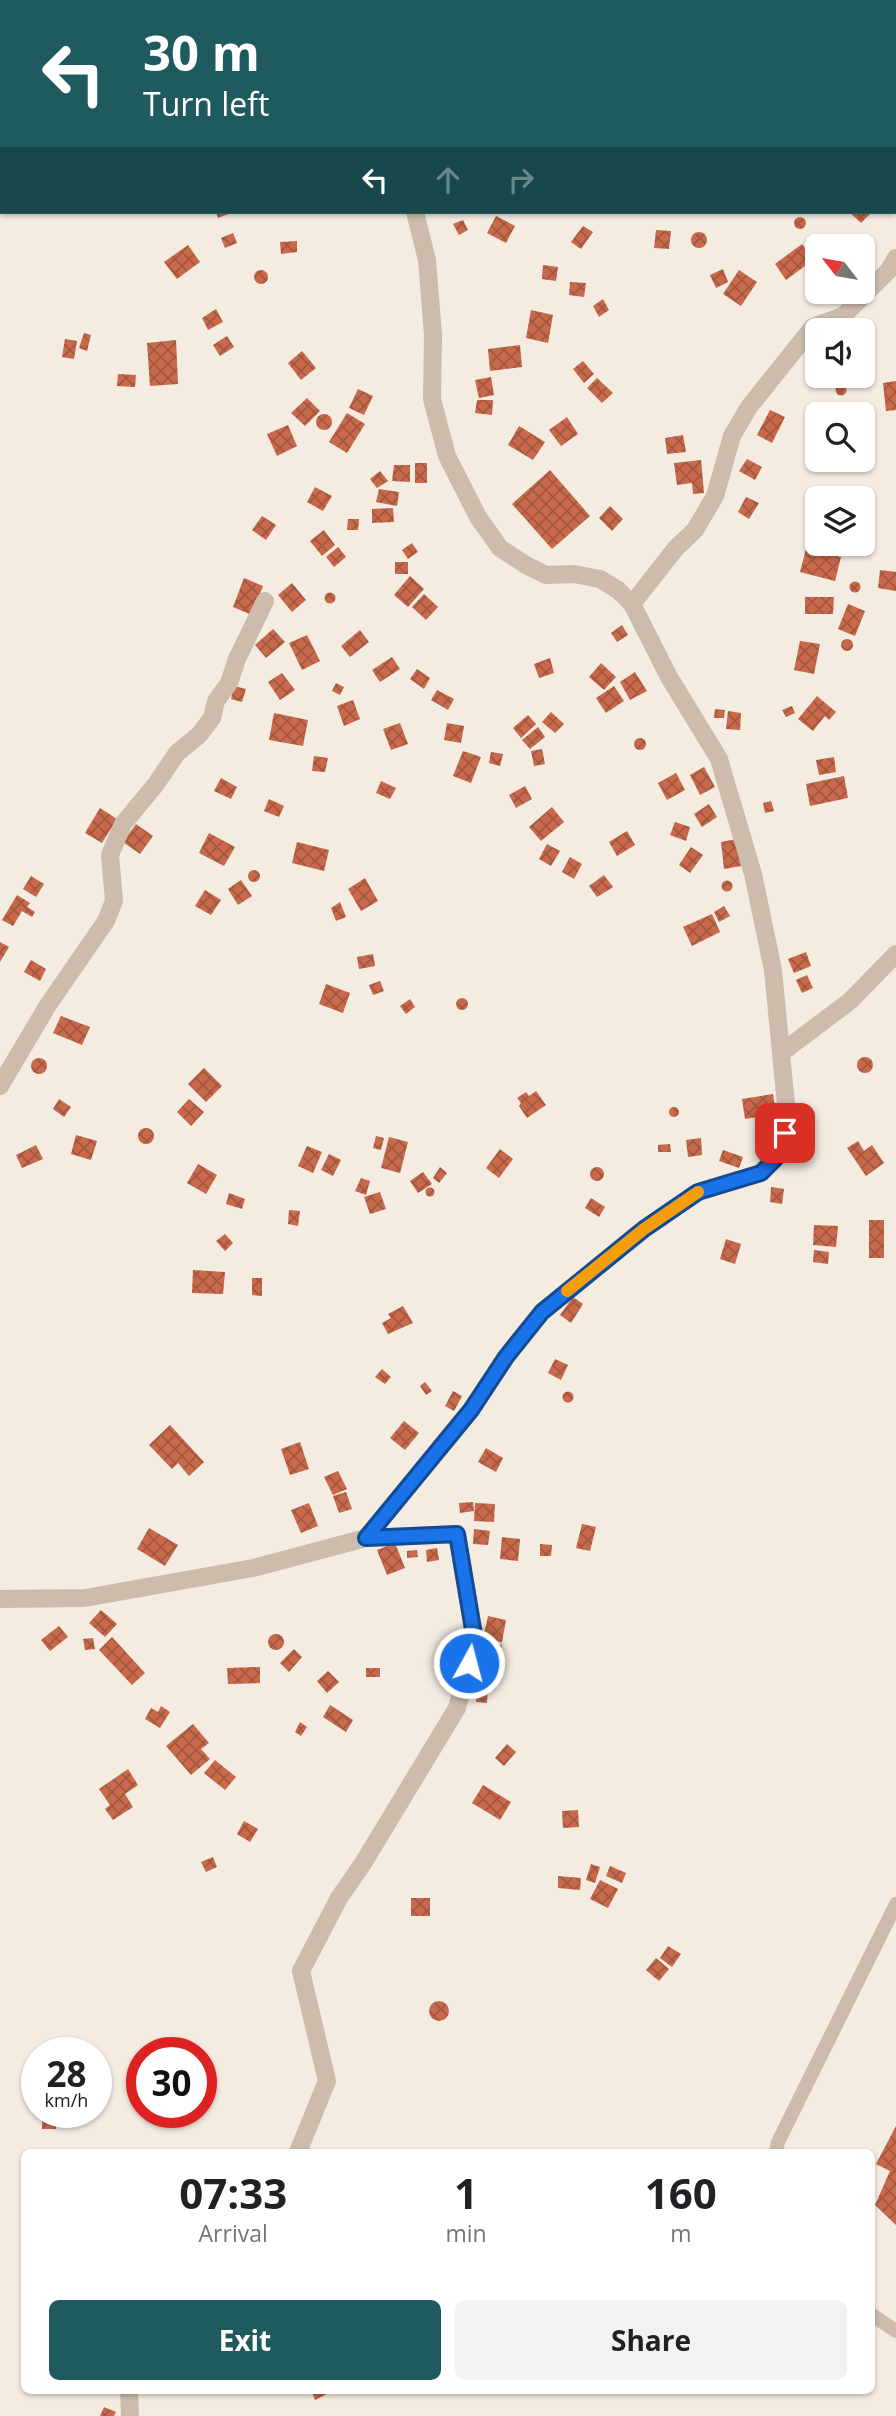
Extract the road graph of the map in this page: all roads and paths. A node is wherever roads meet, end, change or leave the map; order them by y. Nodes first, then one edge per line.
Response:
1 (416, 214) edge
2 (896, 258) edge
3 (265, 601) dead end
4 (632, 604) junction
5 (896, 954) edge
6 (781, 1053) junction
7 (0, 1086) edge
8 (366, 1538) junction
9 (0, 1599) edge
10 (896, 1904) edge
11 (299, 2149) edge
12 (777, 2149) edge
13 (875, 2317) edge
14 (896, 2331) edge
15 (129, 2394) edge
16 (130, 2416) edge

1 - 4 street
2 - 4 street
3 - 7 street
4 - 6 street
5 - 6 street
6 - 8 street
8 - 9 street
8 - 11 street
10 - 12 lane
13 - 14 lane
15 - 16 street

